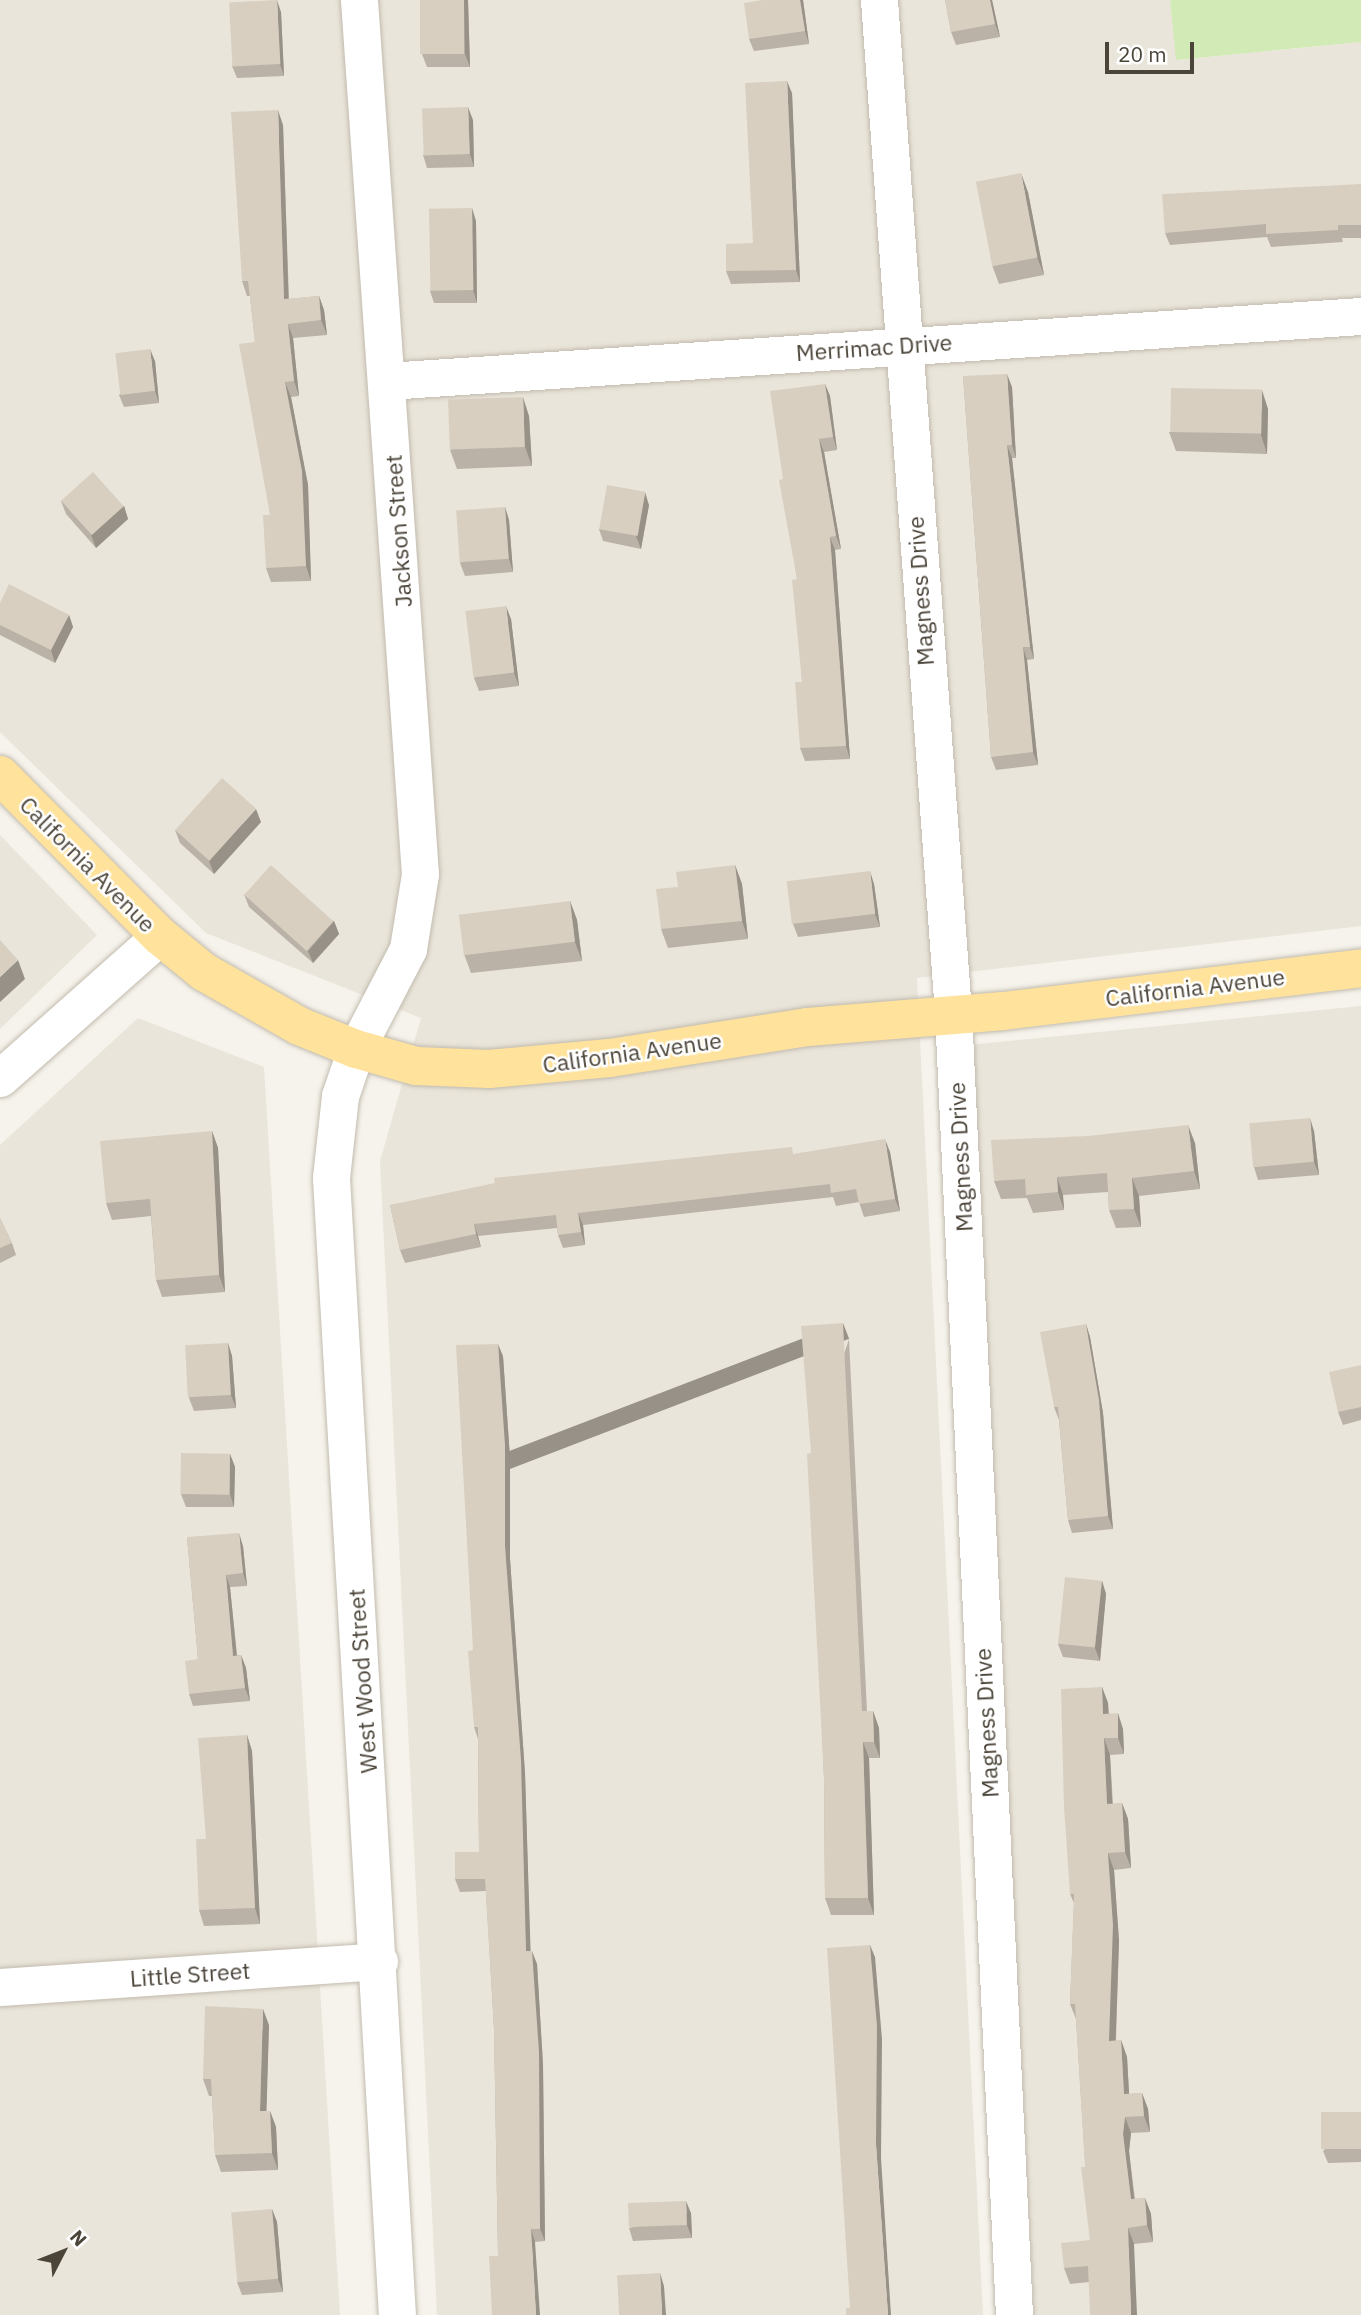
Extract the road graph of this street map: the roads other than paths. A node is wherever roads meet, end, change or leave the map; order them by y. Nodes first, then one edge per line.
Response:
1 (359, 0) edge
2 (879, 0) edge
3 (1361, 316) edge
4 (903, 345) junction
5 (387, 381) junction
6 (0, 775) edge
7 (160, 936) junction
8 (1361, 968) edge
9 (953, 1012) junction
10 (356, 1049) junction
11 (0, 1079) edge
12 (379, 1961) junction
13 (0, 1987) edge
14 (397, 2315) edge
15 (1014, 2315) edge

1 - 5 street, Jackson Street
2 - 4 street, Magness Drive
3 - 4 street, Merrimac Drive
4 - 5 street, Merrimac Drive
4 - 9 street, Magness Drive
5 - 10 street, Jackson Street
6 - 7 main road, California Avenue
7 - 10 main road, California Avenue
7 - 11 street
8 - 9 main road, California Avenue
9 - 10 main road, California Avenue
9 - 15 street, Magness Drive
10 - 12 street, West Wood Street
12 - 13 street, Little Street
12 - 14 street, West Wood Street

